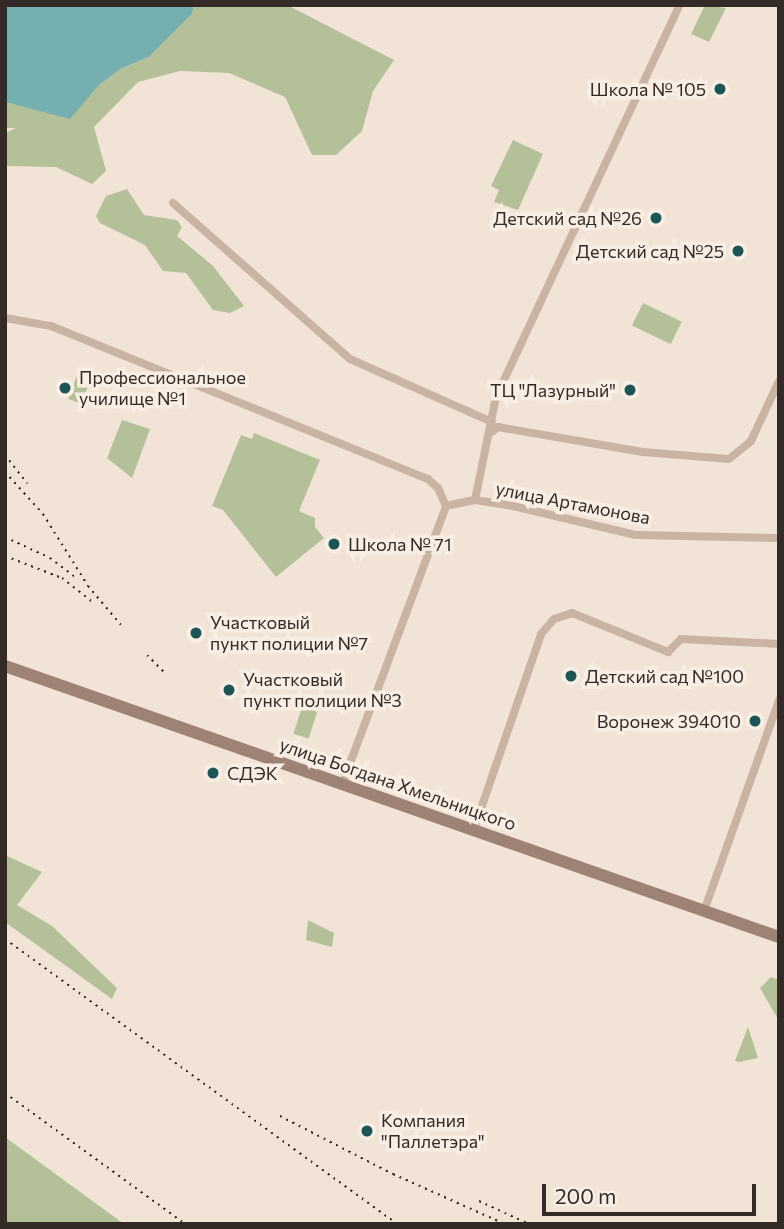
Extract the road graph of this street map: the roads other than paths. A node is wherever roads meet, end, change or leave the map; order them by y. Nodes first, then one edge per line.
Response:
1 (680, 5) edge
2 (173, 203) dead end
3 (5, 318) edge
4 (779, 380) edge
5 (492, 422) junction
6 (490, 433) junction
7 (475, 500) junction
8 (446, 506) junction
9 (779, 538) edge
10 (779, 644) edge
11 (5, 666) edge
12 (779, 700) edge
13 (343, 782) junction
14 (474, 829) junction
15 (704, 911) junction
16 (779, 937) edge

1 - 5 street
2 - 5 street
3 - 8 street
4 - 6 street
5 - 6 street
6 - 7 street
7 - 8 street, улица Артамонова
7 - 9 street, улица Артамонова
8 - 13 street
10 - 14 street
11 - 13 main road, улица Богдана Хмельницкого
12 - 15 street
13 - 14 main road, улица Богдана Хмельницкого
14 - 15 main road, улица Богдана Хмельницкого
15 - 16 main road, улица Богдана Хмельницкого

